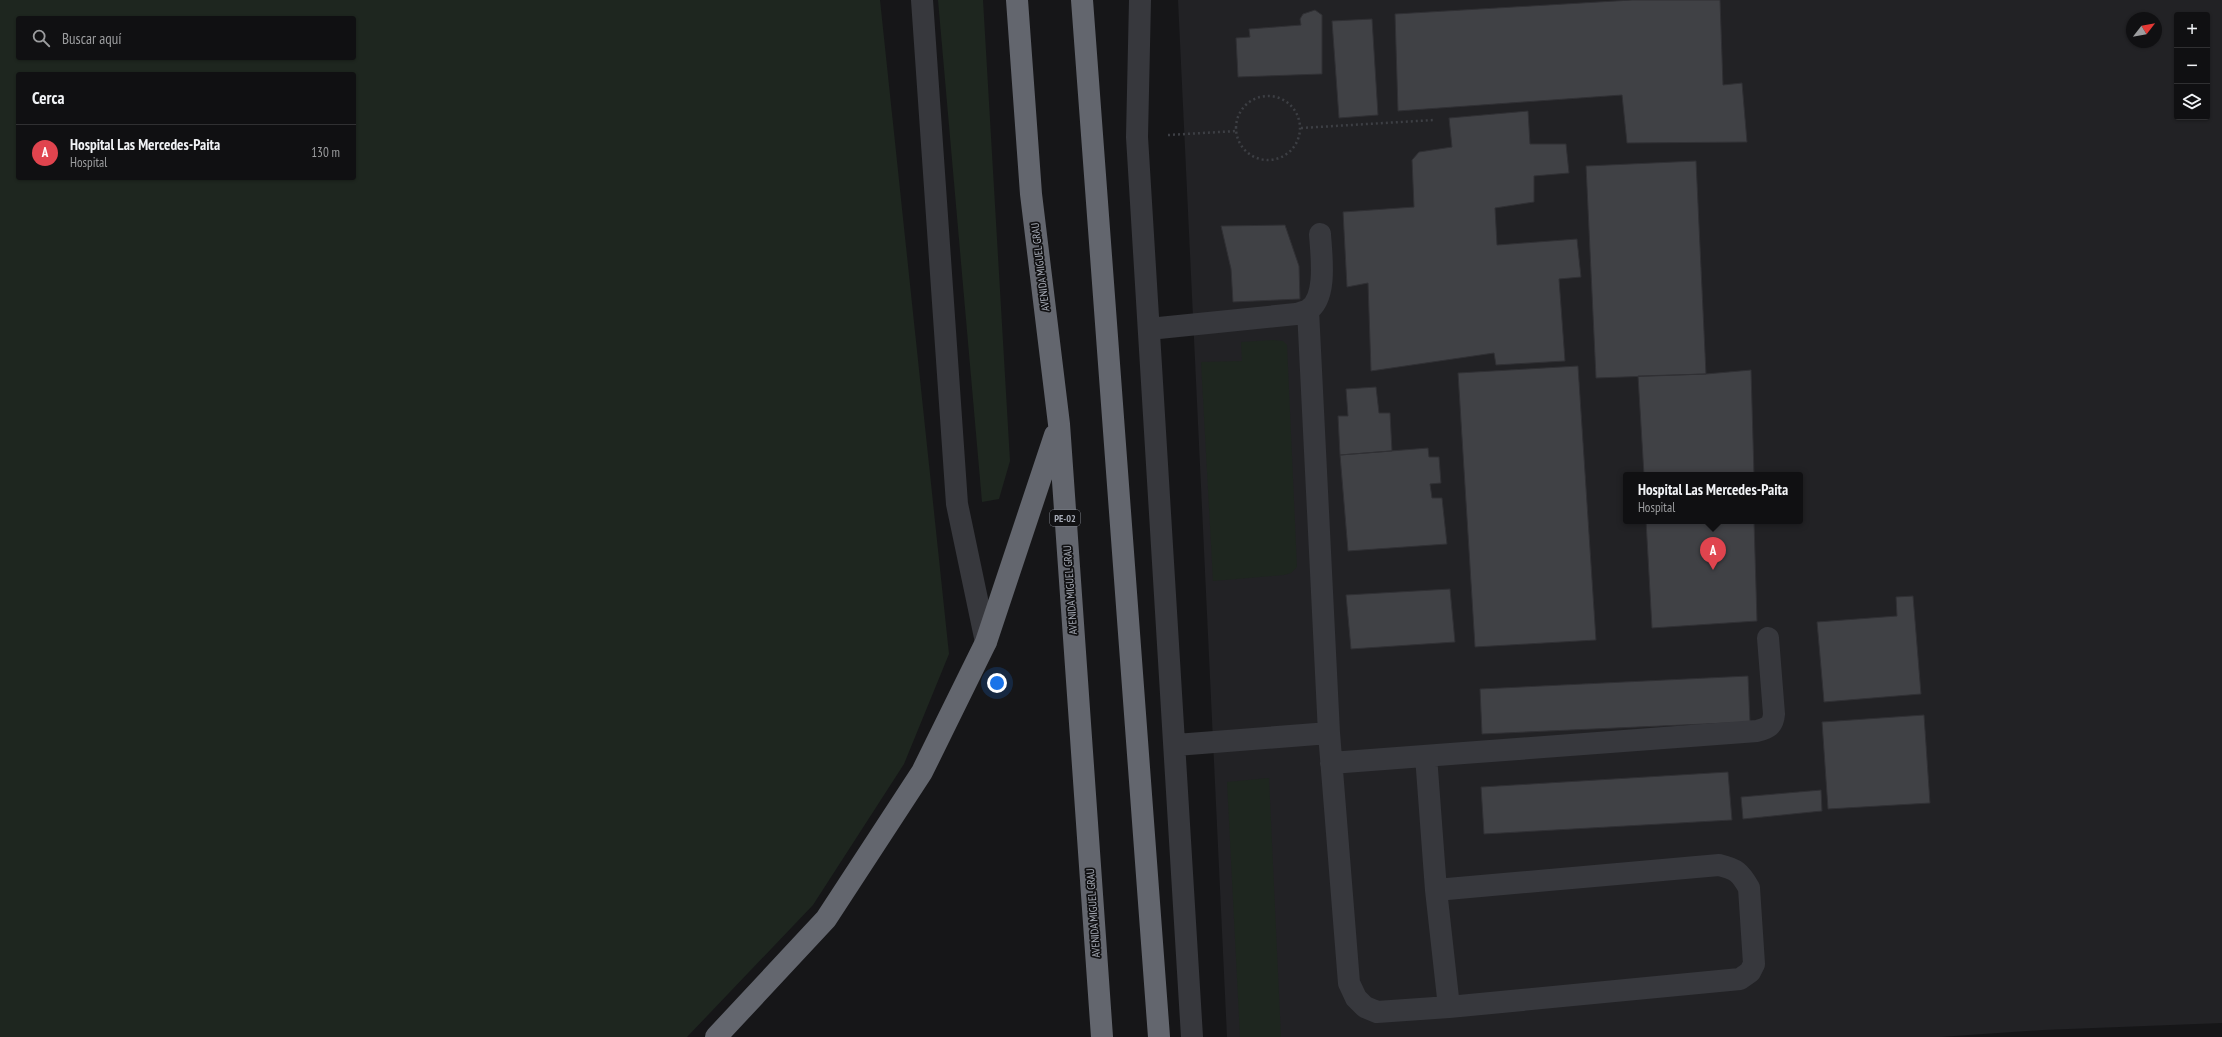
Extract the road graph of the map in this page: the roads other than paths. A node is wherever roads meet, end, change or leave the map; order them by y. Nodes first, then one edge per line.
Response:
1 (922, 0) edge
2 (1017, 0) edge
3 (1082, 0) edge
4 (1140, 0) edge
5 (1320, 234) dead end
6 (1308, 310) junction
7 (1150, 329) junction
8 (1059, 424) junction
9 (1768, 638) dead end
10 (986, 642) junction
11 (1329, 733) junction
12 (1176, 745) junction
13 (1426, 756) junction
14 (1332, 763) junction
15 (1436, 890) junction
16 (1449, 1007) junction
17 (716, 1037) edge
18 (1102, 1037) edge
19 (1159, 1037) edge
20 (1192, 1037) edge

1 - 10 street
2 - 8 highway, AVENIDA MIGUEL GRAU / PE-02
3 - 19 highway
4 - 7 street
5 - 6 street
6 - 7 street
6 - 11 street
7 - 12 street
8 - 10 highway, PE-02
8 - 18 highway, AVENIDA MIGUEL GRAU / PE-02
9 - 13 street
10 - 17 highway, PE-02
11 - 12 street
11 - 14 street
12 - 20 street
13 - 14 street
13 - 15 street
14 - 16 street
15 - 16 street
15 - 16 street

